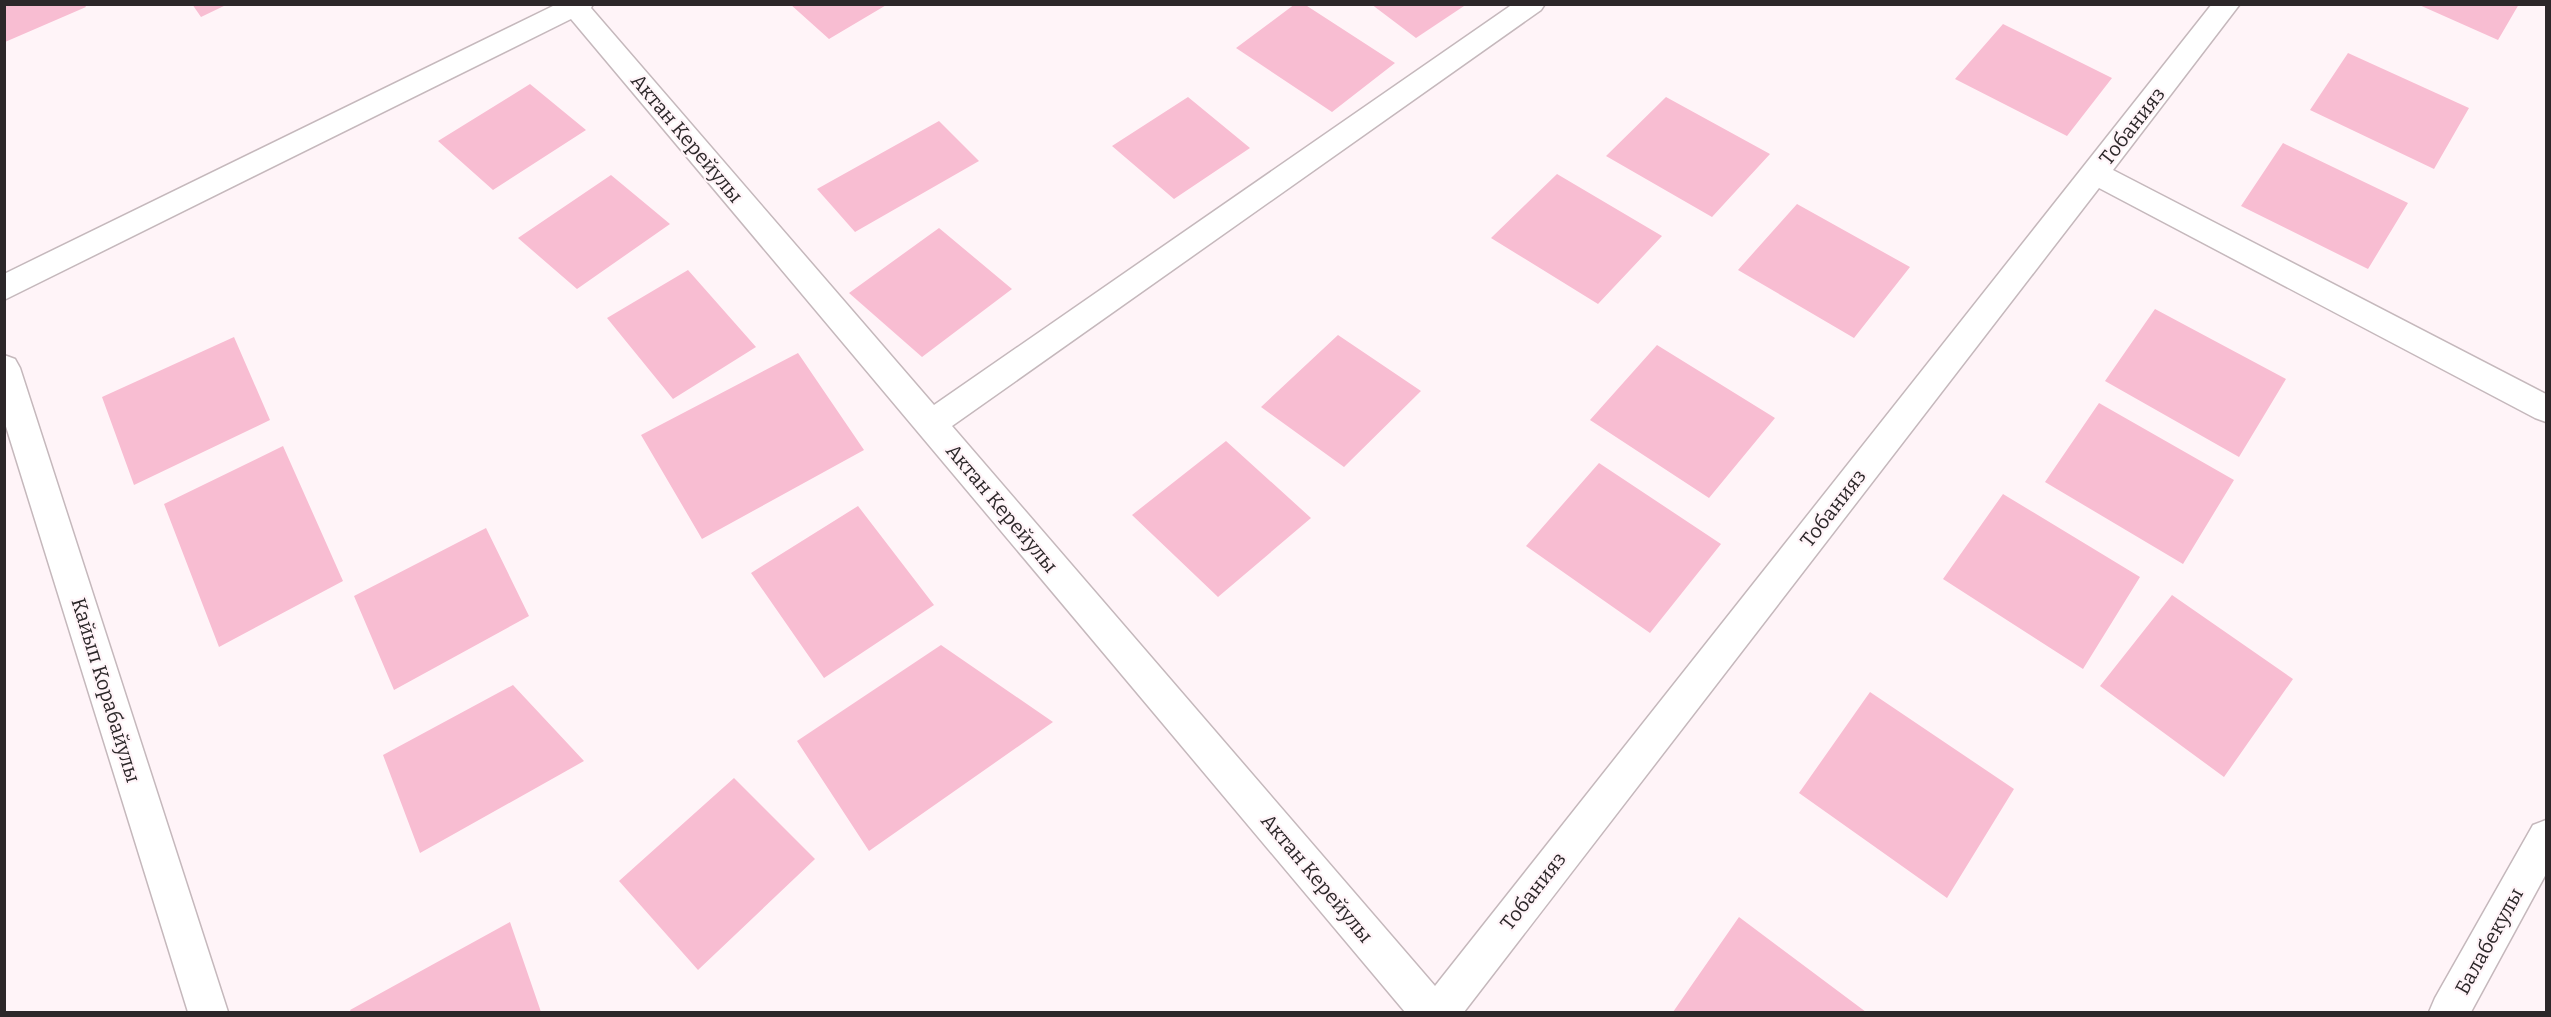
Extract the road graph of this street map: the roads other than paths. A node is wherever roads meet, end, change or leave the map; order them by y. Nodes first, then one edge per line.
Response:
1 (1532, 4) edge
2 (2227, 4) edge
3 (576, 5) edge
4 (2095, 173) junction
5 (4, 288) edge
6 (4, 368) edge
7 (2547, 409) edge
8 (931, 424) junction
9 (2547, 838) edge
10 (2452, 1011) edge
11 (208, 1012) edge
12 (1431, 1012) edge
13 (1438, 1012) edge

1 - 8 street
2 - 4 street, Тобанияз
3 - 5 street
3 - 8 street, Актан Керейулы
4 - 7 street
4 - 13 street, Тобанияз
6 - 11 street, Кайып Корабайулы
8 - 12 street, Актан Керейулы
9 - 10 street, Балабекулы

